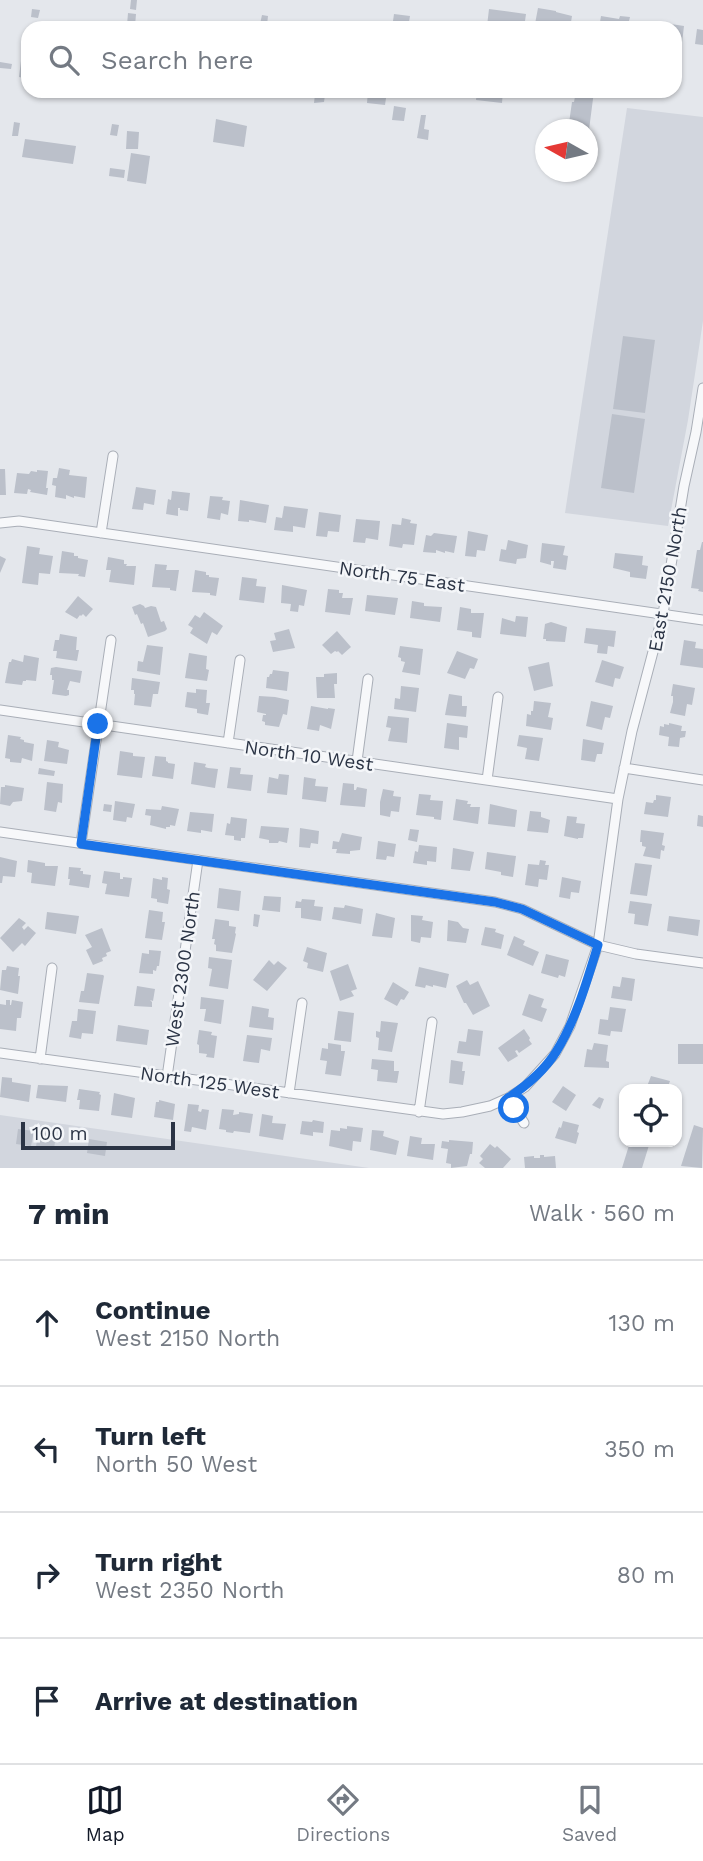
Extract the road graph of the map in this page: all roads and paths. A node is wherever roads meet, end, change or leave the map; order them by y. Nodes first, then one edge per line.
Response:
1 (703, 388) edge
2 (113, 456) dead end
3 (0, 523) edge
4 (101, 533) junction
5 (663, 614) junction
6 (703, 620) edge
7 (111, 640) dead end
8 (240, 660) dead end
9 (368, 679) dead end
10 (498, 697) dead end
11 (0, 710) edge
12 (98, 724) junction
13 (228, 743) junction
14 (357, 761) junction
15 (624, 768) junction
16 (487, 780) junction
17 (703, 780) edge
18 (618, 799) junction
19 (0, 832) edge
20 (81, 844) junction
21 (198, 860) junction
22 (598, 945) junction
23 (703, 963) edge
24 (52, 968) dead end
25 (302, 1003) dead end
26 (432, 1022) dead end
27 (0, 1053) edge
28 (40, 1059) junction
29 (167, 1077) junction
30 (289, 1093) junction
31 (508, 1098) junction
32 (419, 1112) junction
33 (524, 1123) dead end

1 - 5 street, East 2150 North
2 - 4 street
3 - 4 street, North 75 East
4 - 5 street, North 75 East
5 - 6 street, North 75 East
5 - 15 street, East 2150 North
7 - 12 street
8 - 13 street
9 - 14 street
10 - 16 street
11 - 12 street, North 10 West
12 - 13 street, North 10 West
12 - 20 street
13 - 14 street, North 10 West
14 - 16 street, North 10 West
15 - 17 street
15 - 18 street, East 2150 North
16 - 18 street, North 10 West
18 - 22 street, East 2150 North
19 - 20 street
20 - 21 street
21 - 22 street
21 - 29 street, West 2300 North
22 - 23 street
22 - 31 street, North 125 West
24 - 28 street
25 - 30 street
26 - 32 street
27 - 28 street, North 125 West
28 - 29 street, North 125 West
29 - 30 street, North 125 West
30 - 32 street, North 125 West
31 - 32 street, North 125 West
31 - 33 street

